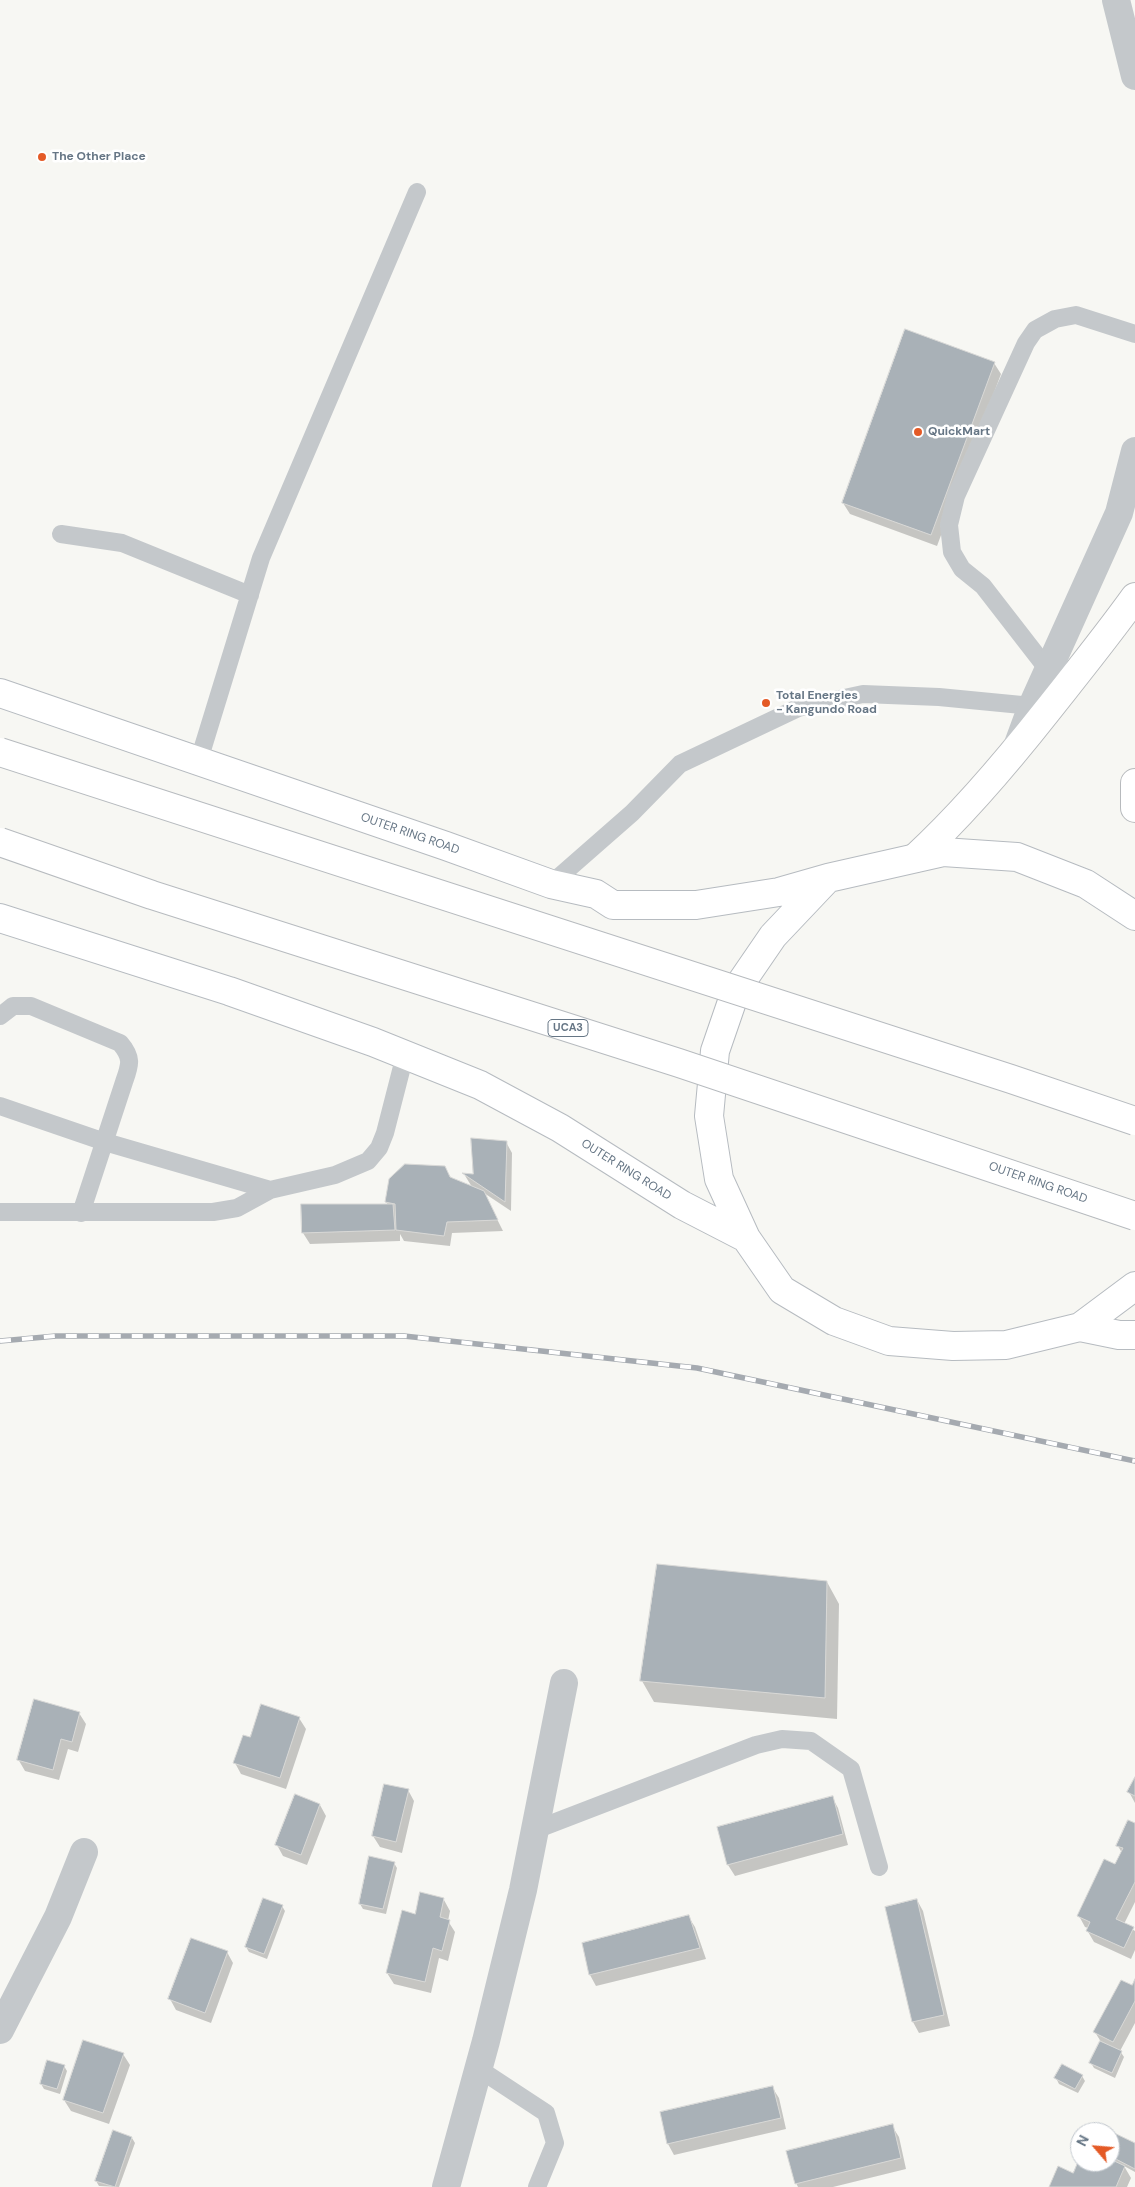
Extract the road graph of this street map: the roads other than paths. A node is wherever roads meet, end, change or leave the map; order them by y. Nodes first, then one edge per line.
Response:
1 (1116, 0) edge
2 (1135, 76) edge
3 (417, 192) dead end
4 (1135, 334) edge
5 (1135, 451) edge
6 (61, 534) dead end
7 (250, 595) junction
8 (1135, 597) edge
9 (1056, 680) junction
10 (0, 693) edge
11 (1039, 709) junction
12 (0, 752) edge
13 (199, 760) junction
14 (1135, 783) edge
15 (1135, 808) edge
16 (0, 842) edge
17 (915, 858) junction
18 (828, 878) junction
19 (551, 884) junction
20 (1135, 916) edge
21 (0, 918) edge
22 (0, 1016) edge
23 (405, 1055) junction
24 (0, 1106) edge
25 (1135, 1121) edge
26 (105, 1142) junction
27 (270, 1190) junction
28 (0, 1212) edge
29 (81, 1213) junction
30 (1135, 1216) edge
31 (746, 1238) junction
32 (1135, 1286) edge
33 (1080, 1327) junction
34 (1135, 1335) edge
35 (564, 1683) dead end
36 (535, 1830) junction
37 (84, 1852) dead end
38 (879, 1867) dead end
39 (0, 2030) edge
40 (479, 2069) junction
41 (446, 2187) edge
42 (537, 2187) edge

1 - 2 street
3 - 7 lane
4 - 9 lane
5 - 9 street
6 - 7 lane
7 - 13 lane
8 - 9 main road
9 - 11 main road
10 - 13 main road, OUTER RING ROAD
11 - 17 main road
11 - 19 lane
12 - 25 main road, bridge
13 - 19 main road, OUTER RING ROAD
14 - 15 main road
16 - 30 main road, OUTER RING ROAD / UCA3, bridge
17 - 18 main road, OUTER RING ROAD
17 - 20 main road, OUTER RING ROAD
18 - 19 main road, OUTER RING ROAD
18 - 31 main road, OUTER RING ROAD
21 - 23 main road, OUTER RING ROAD
22 - 26 lane
23 - 27 lane
23 - 31 main road, OUTER RING ROAD
24 - 26 lane
26 - 27 lane
26 - 29 lane
27 - 29 lane
28 - 29 lane
31 - 33 main road, OUTER RING ROAD
32 - 33 main road, OUTER RING ROAD
33 - 34 main road, OUTER RING ROAD
35 - 36 street
36 - 38 lane
36 - 40 street
37 - 39 street
40 - 41 street
40 - 42 lane

